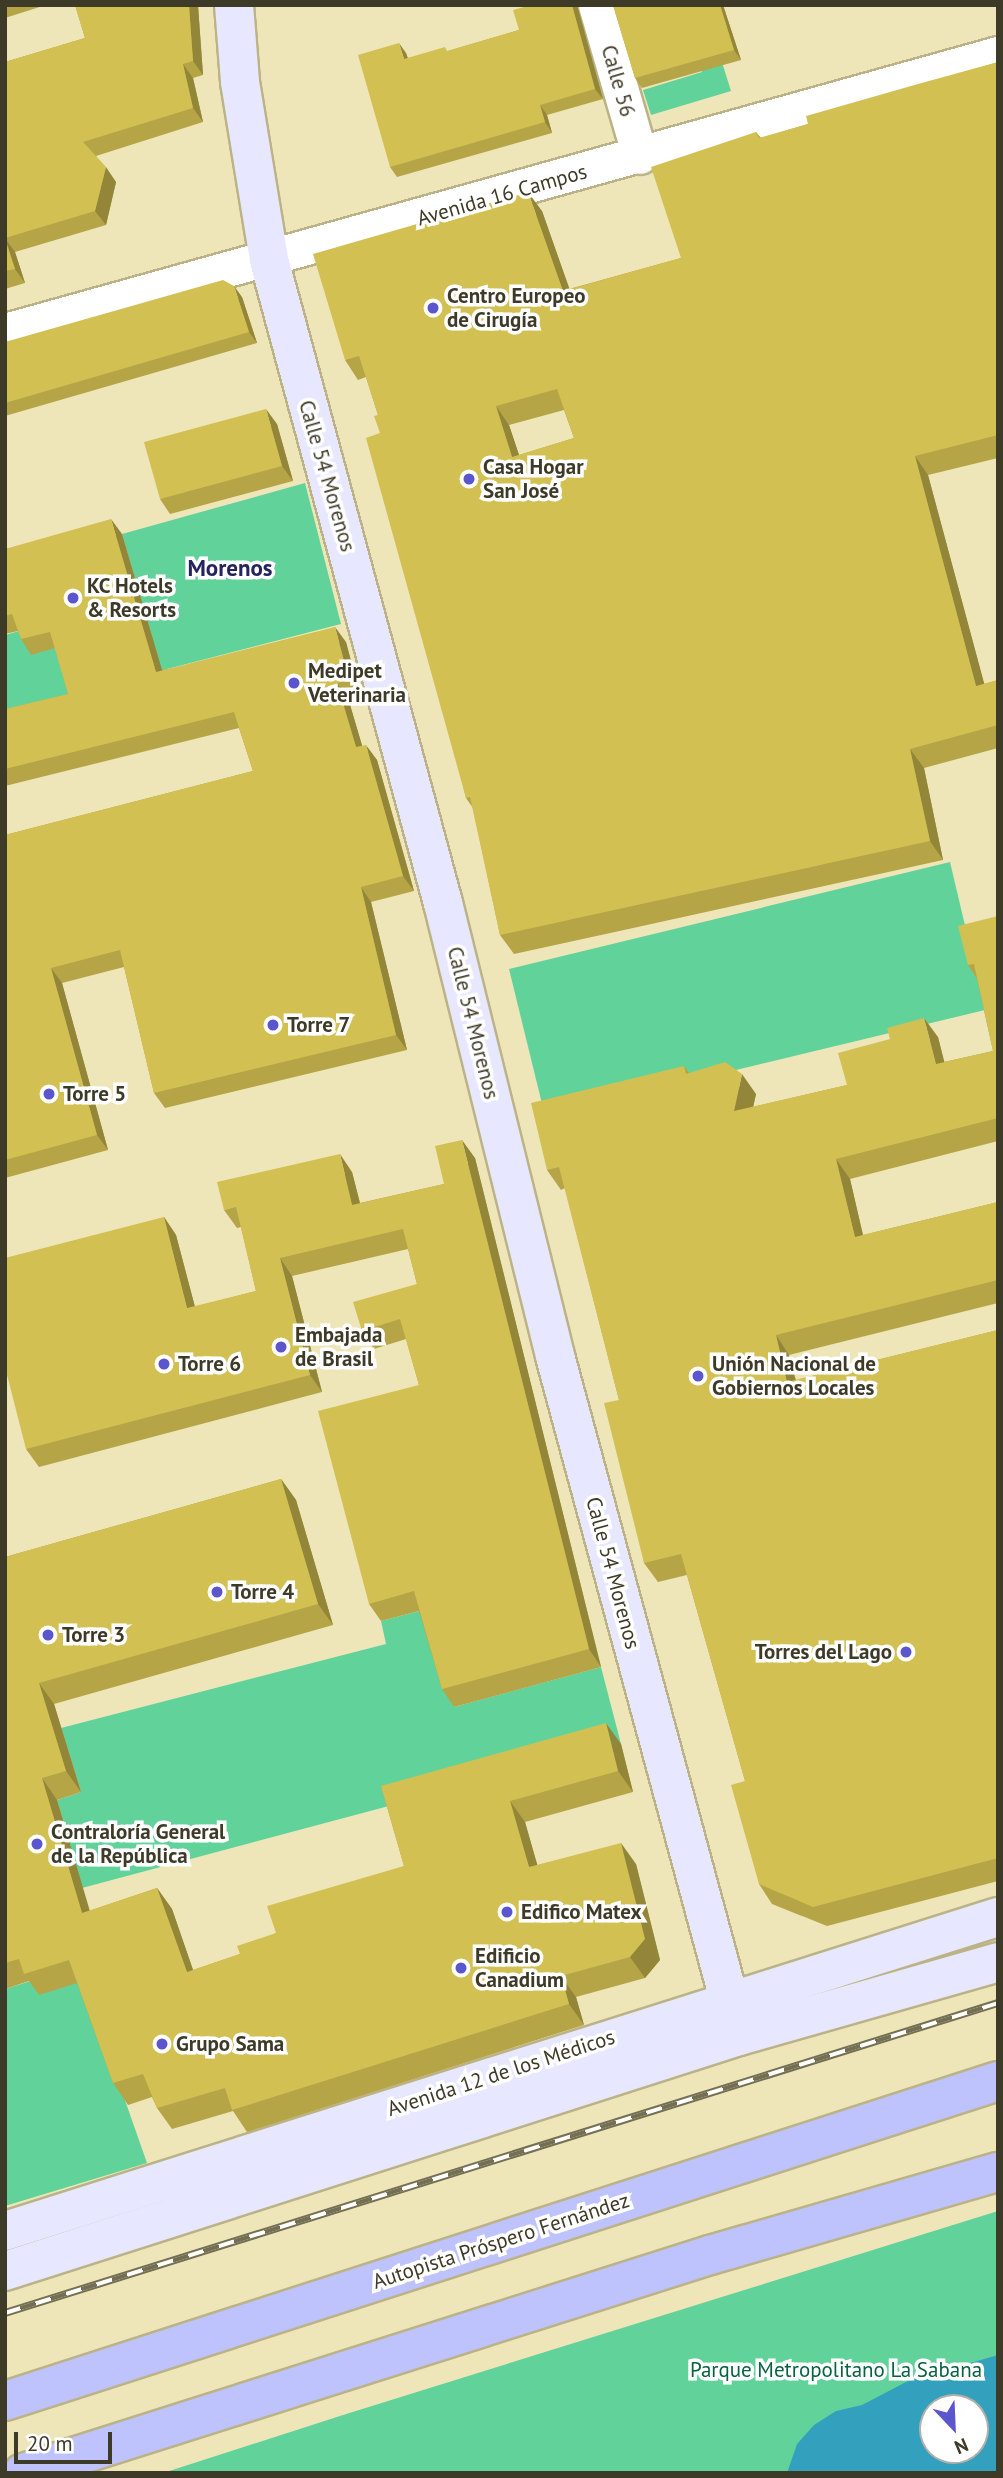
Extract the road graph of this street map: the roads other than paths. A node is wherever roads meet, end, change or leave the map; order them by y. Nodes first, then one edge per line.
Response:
1 (234, 5) edge
2 (596, 5) edge
3 (998, 54) edge
4 (640, 156) junction
5 (269, 260) junction
6 (5, 331) edge
7 (998, 1917) edge
8 (998, 1962) edge
9 (729, 1999) junction
10 (739, 2036) junction
11 (998, 2081) edge
12 (998, 2172) edge
13 (5, 2231) edge
14 (5, 2271) edge
15 (5, 2401) edge
16 (23, 2473) edge

1 - 5 main road, Calle 54 Morenos
2 - 4 street, Calle 56
3 - 4 street, Avenida 16 Campos
4 - 5 street, Avenida 16 Campos
5 - 6 street, Avenida 16 Campos
5 - 9 main road, Calle 54 Morenos
7 - 9 main road, Avenida 12 de los Médicos
8 - 10 main road, Avenida 12 de los Médicos
9 - 10 main road, Calle 54 Morenos
9 - 13 main road, Avenida 12 de los Médicos
10 - 14 main road, Avenida 12 de los Médicos
11 - 15 highway, Autopista Próspero Fernández
12 - 16 highway

